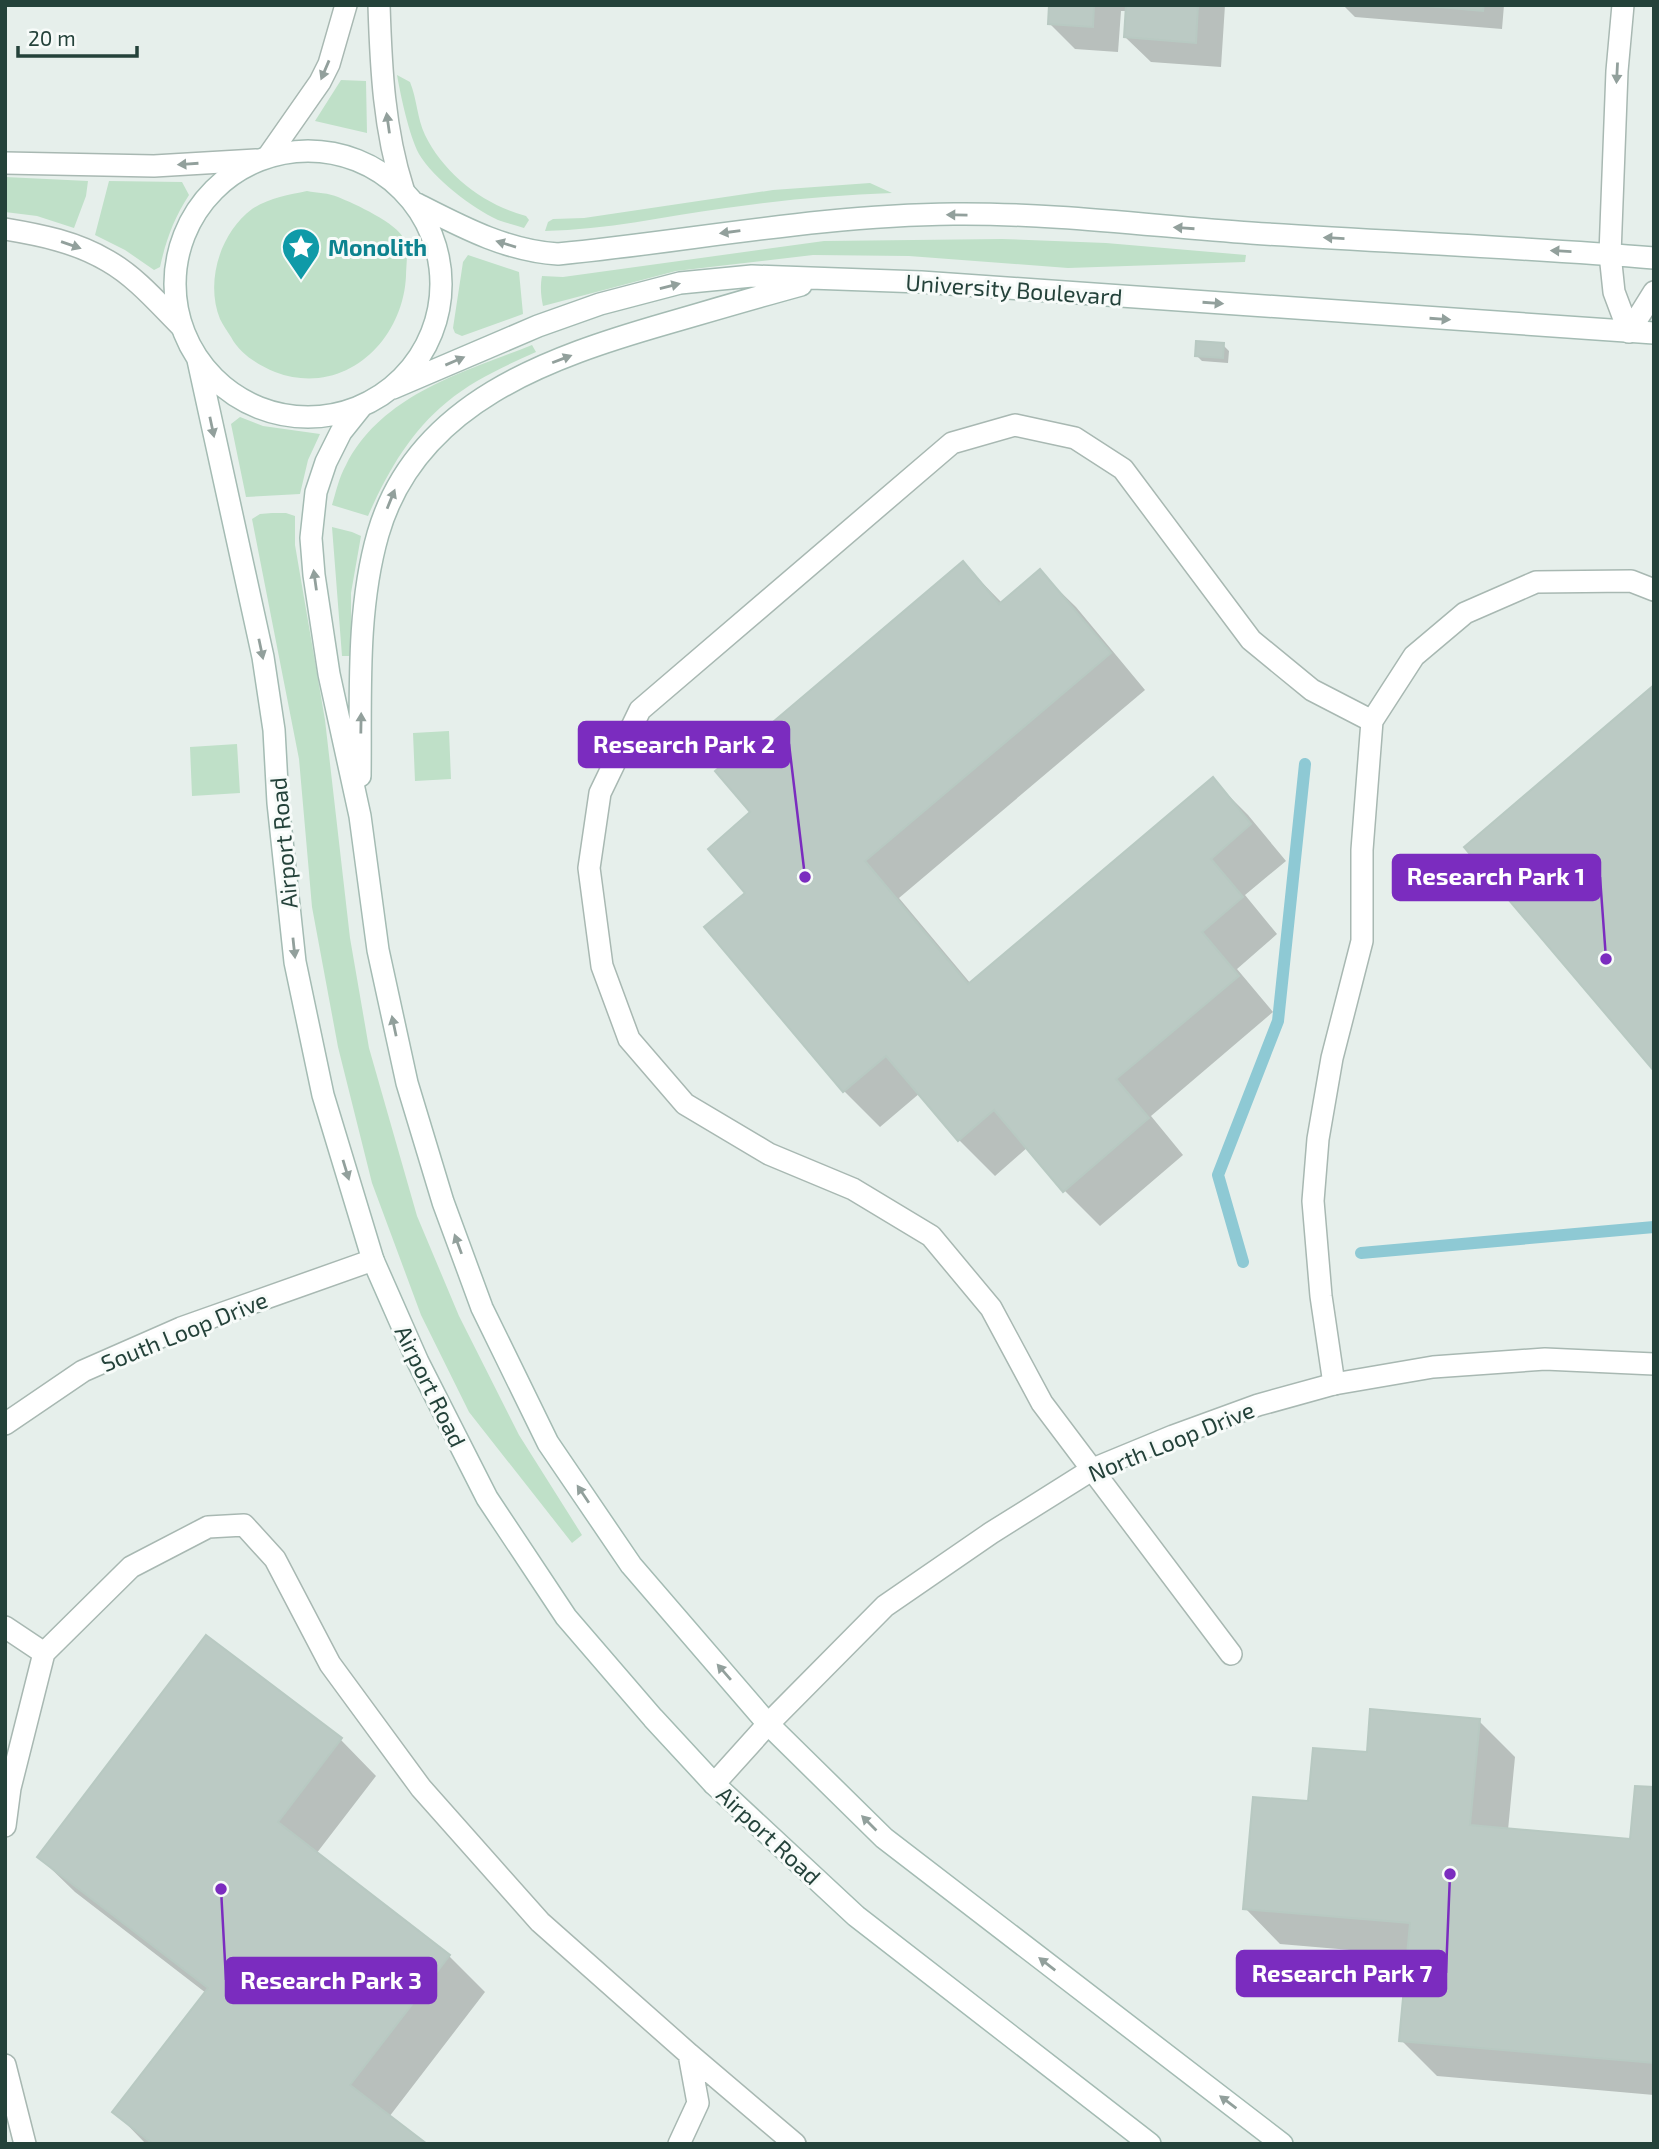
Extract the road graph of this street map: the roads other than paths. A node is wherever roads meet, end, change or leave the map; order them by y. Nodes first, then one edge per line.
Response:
1 (346, 5) edge
2 (379, 5) edge
3 (1623, 5) edge
4 (263, 157) junction
5 (5, 163) edge
6 (410, 197) junction
7 (5, 229) edge
8 (1610, 254) junction
9 (1654, 258) edge
10 (827, 278) junction
11 (1654, 292) edge
12 (181, 326) junction
13 (1629, 332) junction
14 (1654, 333) edge
15 (198, 360) junction
16 (393, 388) junction
17 (360, 407) junction
18 (1654, 590) edge
19 (1372, 721) junction
20 (360, 816) junction
21 (373, 1260) junction
22 (1654, 1364) edge
23 (1334, 1384) junction
24 (5, 1424) edge
25 (1093, 1469) junction
26 (5, 1627) edge
27 (44, 1653) junction
28 (1231, 1654) dead end
29 (768, 1724) junction
30 (714, 1784) junction
31 (5, 1826) edge
32 (689, 2054) junction
33 (5, 2065) edge
34 (25, 2144) edge
35 (679, 2144) edge
36 (795, 2144) edge
37 (1150, 2144) edge
38 (1282, 2144) edge

1 -> 4 main road
6 -> 2 main road
3 -> 8 main road
4 -> 5 main road
4 - 6 main road
4 - 12 main road
8 -> 6 main road
6 - 16 main road
7 -> 12 main road
8 - 9 main road
8 - 13 main road
10 -> 13 main road, University Boulevard
16 -> 10 main road, University Boulevard
20 -> 10 main road
11 - 13 main road
12 - 15 main road
13 - 14 main road, University Boulevard
15 - 17 main road
15 -> 21 main road, Airport Road
16 - 17 main road
20 -> 17 main road
18 - 19 main road
19 - 23 main road
19 - 25 main road
29 -> 20 main road
21 - 24 main road, South Loop Drive
21 - 30 main road, Airport Road
22 - 23 main road, North Loop Drive
23 - 25 main road, North Loop Drive
25 - 28 main road
25 - 29 main road, North Loop Drive
26 - 27 main road
27 - 31 main road
27 - 32 main road
29 - 30 main road, North Loop Drive
38 -> 29 main road
30 - 37 main road, Airport Road
32 - 35 main road
32 - 36 main road
33 - 34 main road

